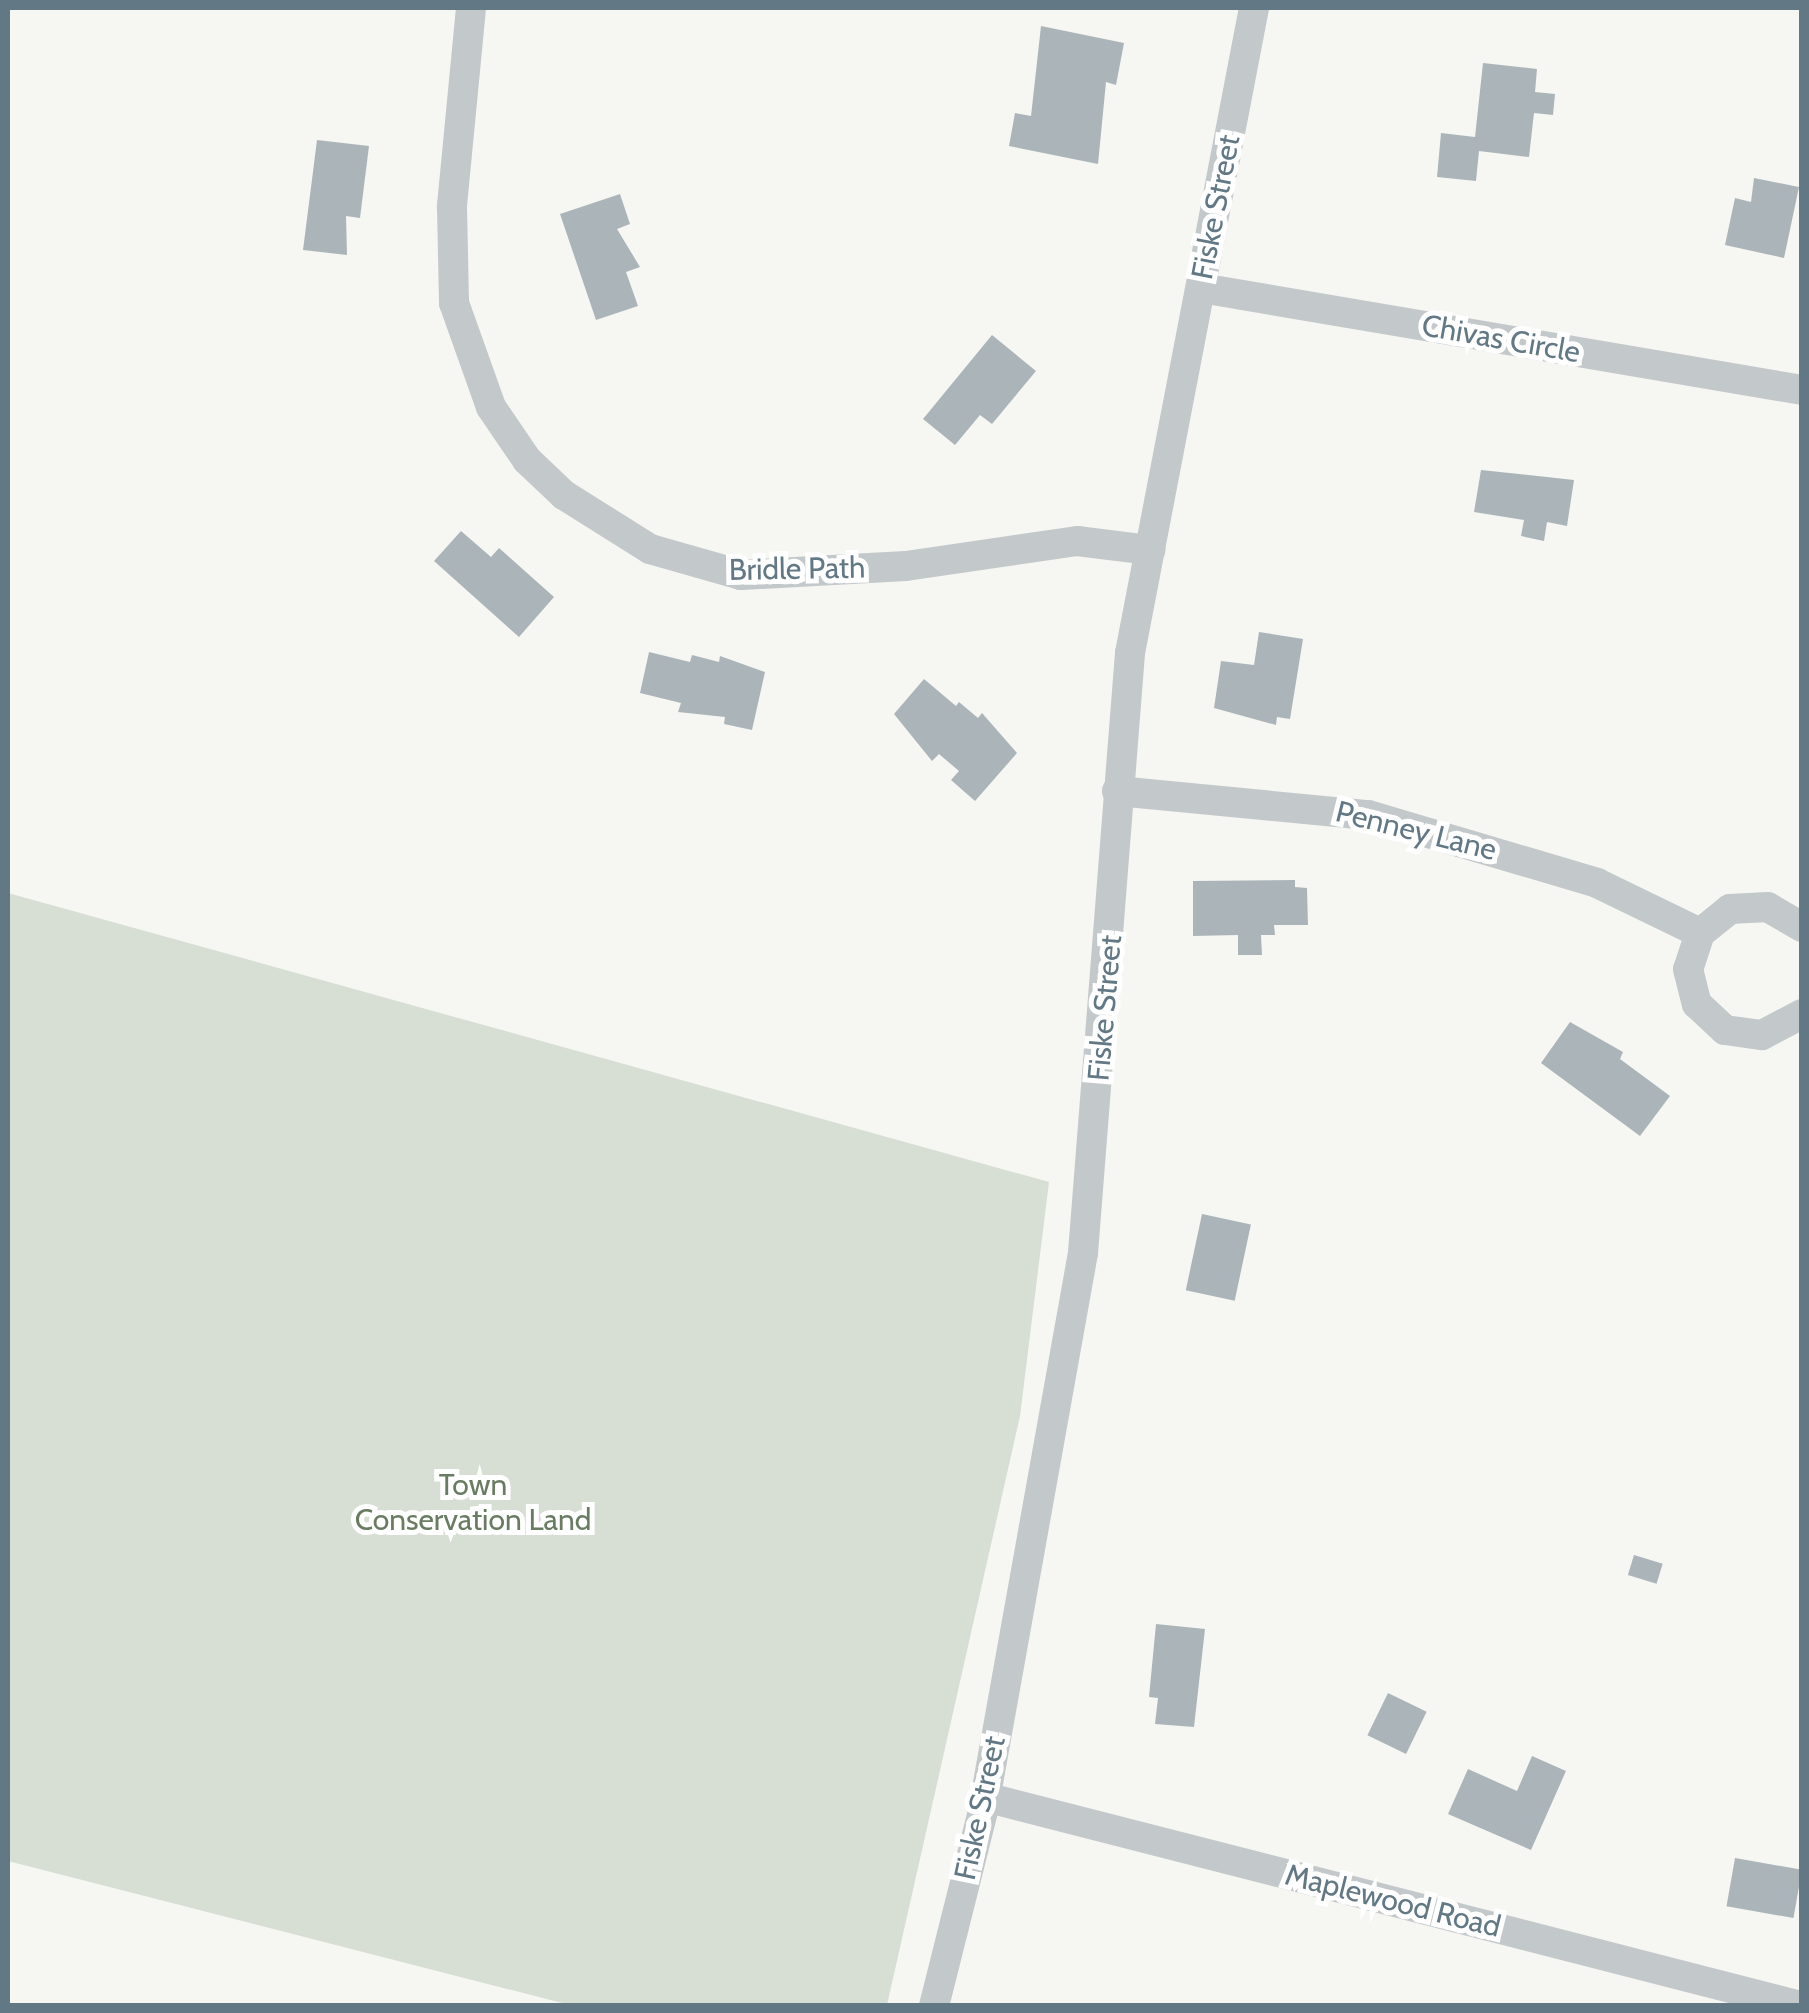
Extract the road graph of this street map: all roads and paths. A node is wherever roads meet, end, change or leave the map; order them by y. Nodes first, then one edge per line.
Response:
1 (472, 8) edge
2 (1254, 8) edge
3 (1201, 288) junction
4 (1802, 390) edge
5 (1150, 550) junction
6 (1117, 791) junction
7 (1802, 928) edge
8 (1700, 932) junction
9 (1802, 1014) edge
10 (986, 1797) junction
11 (934, 2006) edge
12 (1801, 2006) edge

1 - 5 street, Bridle Path
2 - 3 street, Fiske Street
3 - 4 street, Chivas Circle
3 - 5 street, Fiske Street
5 - 6 street, Fiske Street
6 - 8 street, Penney Lane
6 - 10 street, Fiske Street
7 - 8 street
8 - 9 street
10 - 11 street, Fiske Street
10 - 12 street, Maplewood Road

